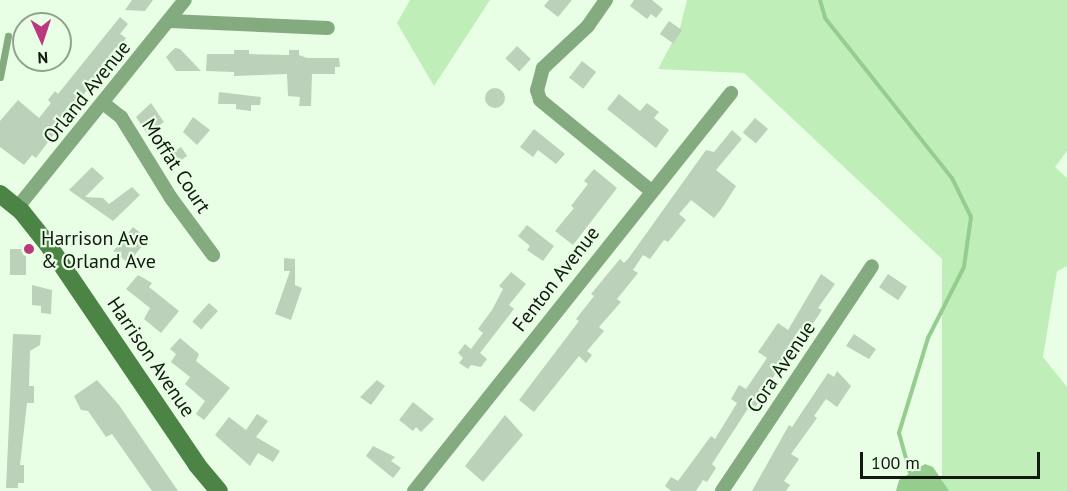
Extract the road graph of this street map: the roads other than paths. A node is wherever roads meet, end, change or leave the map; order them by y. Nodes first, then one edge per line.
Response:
1 (185, 0) edge
2 (606, 0) edge
3 (170, 21) junction
4 (328, 28) dead end
5 (8, 36) dead end
6 (0, 76) edge
7 (731, 93) dead end
8 (103, 103) junction
9 (650, 190) junction
10 (0, 195) edge
11 (17, 208) junction
12 (213, 255) dead end
13 (872, 266) dead end
14 (219, 491) edge
15 (414, 491) edge
16 (722, 491) edge

1 - 3 street, Orland Avenue
2 - 9 street
3 - 4 street
3 - 8 street, Orland Avenue
5 - 6 lane
7 - 9 street, Fenton Avenue
8 - 11 street, Orland Avenue
8 - 12 street, Moffat Court
9 - 15 street, Fenton Avenue
10 - 11 main road, Harrison Avenue
11 - 14 main road, Harrison Avenue
13 - 16 street, Cora Avenue

